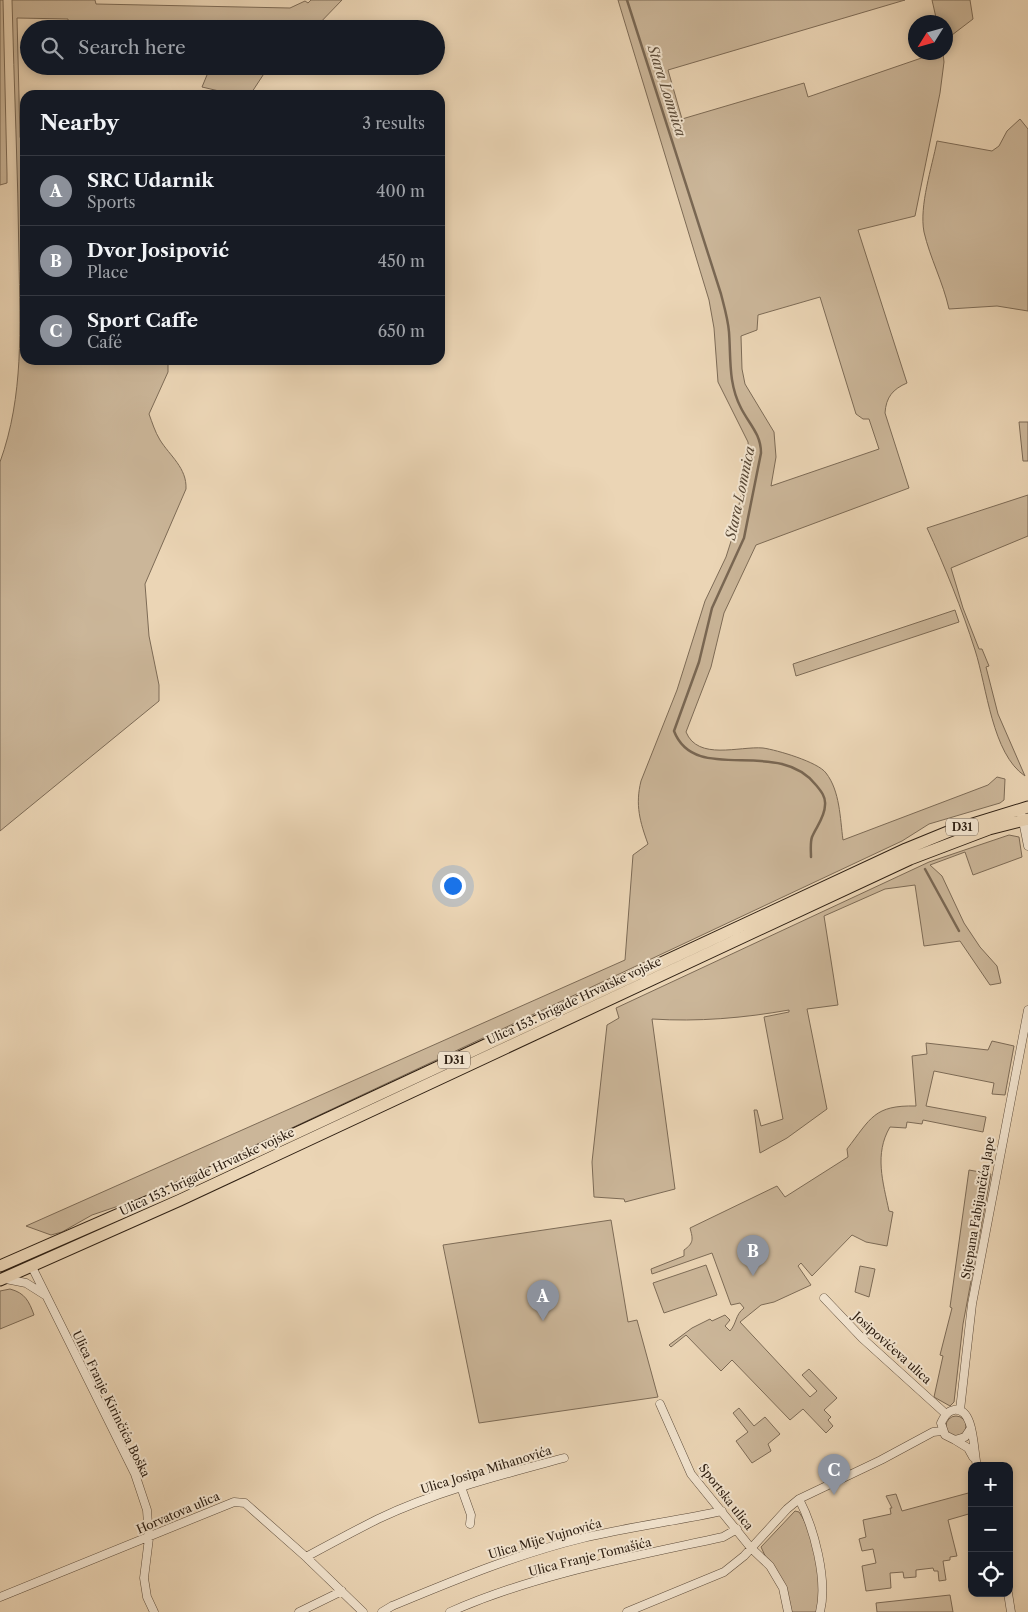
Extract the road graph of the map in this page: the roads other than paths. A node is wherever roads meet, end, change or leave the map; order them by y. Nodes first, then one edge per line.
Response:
1 (1025, 814) edge
2 (1028, 846) edge
3 (1028, 1010) edge
4 (0, 1266) edge
5 (32, 1266) junction
6 (1, 1279) edge
7 (47, 1297) junction
8 (824, 1298) dead end
9 (660, 1404) dead end
10 (960, 1410) junction
11 (946, 1414) junction
12 (971, 1428) junction
13 (942, 1431) junction
14 (955, 1440) junction
15 (564, 1458) dead end
16 (976, 1462) edge
17 (977, 1462) edge
18 (461, 1487) junction
19 (799, 1499) junction
20 (722, 1511) junction
21 (470, 1524) dead end
22 (737, 1529) junction
23 (149, 1538) junction
24 (751, 1548) junction
25 (306, 1557) junction
26 (342, 1591) junction
27 (1009, 1597) edge
28 (0, 1598) edge
29 (154, 1612) edge
30 (299, 1612) edge
31 (363, 1612) edge
32 (382, 1612) edge
33 (450, 1612) edge
34 (627, 1612) edge
35 (788, 1612) edge
36 (820, 1612) edge
37 (1011, 1612) edge

1 - 2 street
1 - 4 main road, Ulica 153. brigade Hrvatske vojske / D31
1 - 5 main road, Ulica 153. brigade Hrvatske vojske / D31
3 - 10 street, Stjepana Fabijančića Jape
5 - 6 main road, Ulica 153. brigade Hrvatske vojske / D31
5 - 7 street, Ulica Franje Kirinčića Boška
6 - 7 street
7 - 23 street, Ulica Franje Kirinčića Boška
8 - 11 street, Josipovićeva ulica
9 - 20 street, Sportska ulica
10 - 11 street
10 - 12 street
11 - 13 street
12 - 14 street
12 - 17 street
13 - 14 street
13 - 19 street
14 - 16 street
15 - 18 street, Ulica Josipa Mihanovića
18 - 21 street
18 - 25 street, Ulica Josipa Mihanovića
19 - 24 street
19 - 36 street
20 - 22 street, Sportska ulica
20 - 32 street, Ulica Mije Vujnovića
22 - 24 street, Sportska ulica
22 - 33 street, Ulica Franje Tomašića
23 - 25 street, Horvatova ulica
23 - 28 street, Horvatova ulica
23 - 29 street, Ulica Franje Kirinčića Boška
24 - 34 street
24 - 35 street, Sportska ulica
25 - 26 street, Horvatova ulica
26 - 30 street
26 - 31 street, Horvatova ulica
27 - 37 street

